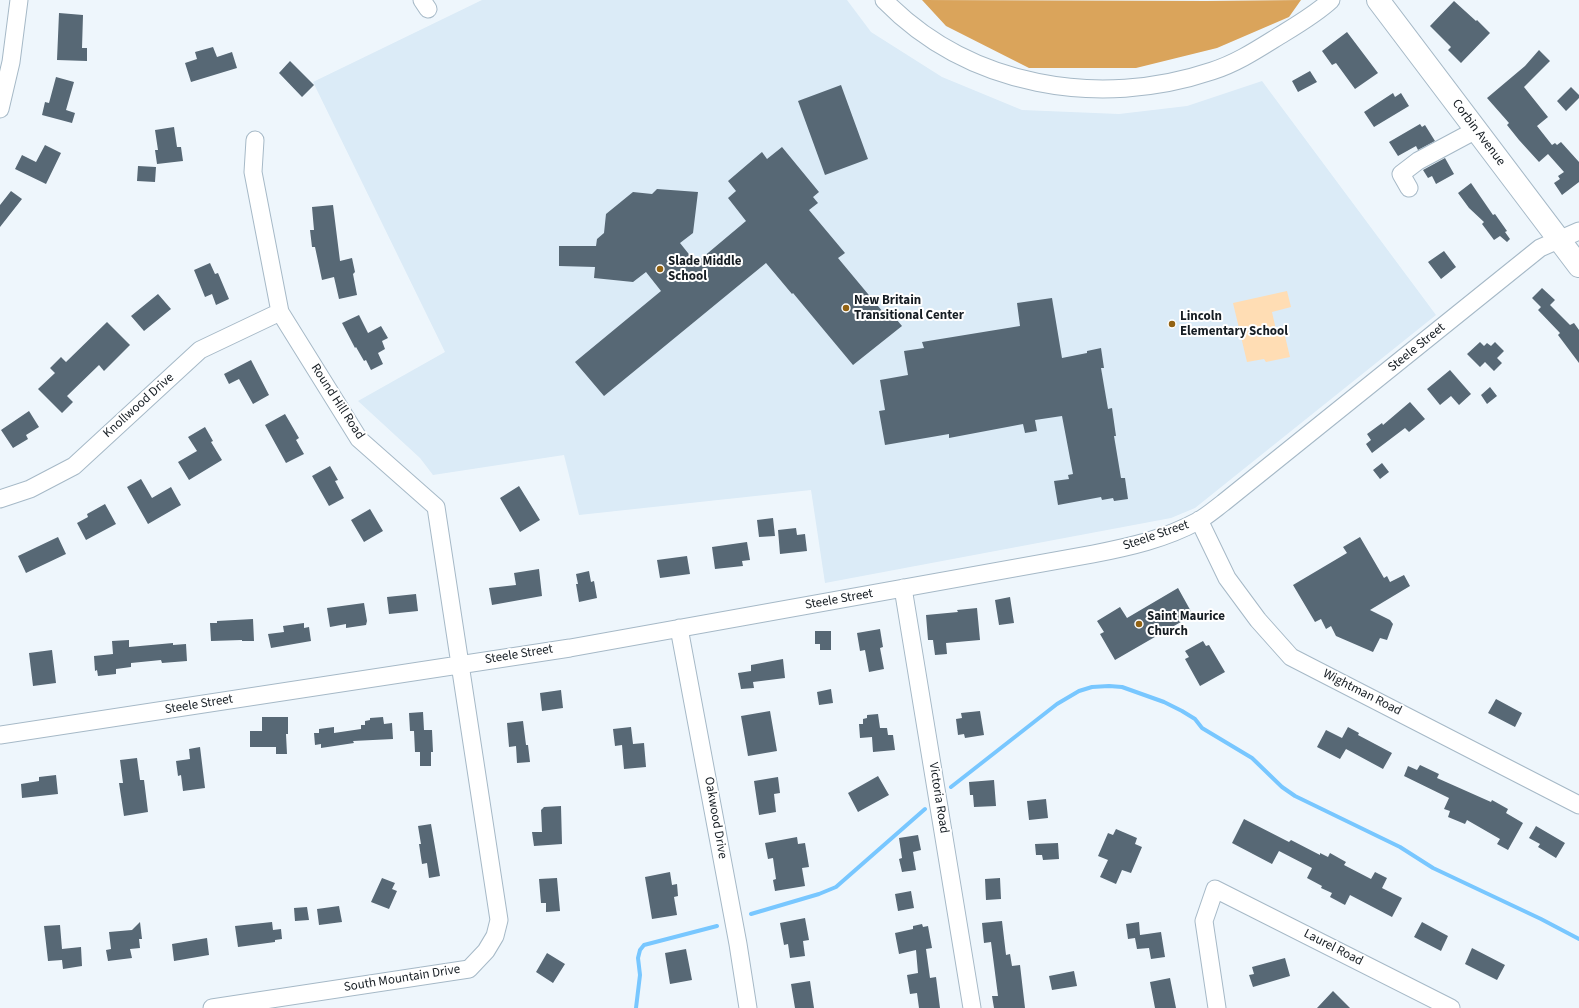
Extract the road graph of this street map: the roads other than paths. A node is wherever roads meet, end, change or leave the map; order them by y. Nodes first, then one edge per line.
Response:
1 (19, 0) edge
2 (884, 0) edge
3 (1332, 0) edge
4 (1378, 0) edge
5 (0, 109) edge
6 (1476, 130) junction
7 (255, 140) dead end
8 (1409, 188) dead end
9 (1579, 231) edge
10 (1559, 240) junction
11 (1579, 266) edge
12 (280, 312) junction
13 (0, 500) edge
14 (1199, 520) junction
15 (903, 588) junction
16 (680, 628) junction
17 (459, 665) junction
18 (0, 735) edge
19 (1579, 805) edge
20 (244, 1006) edge
21 (212, 1008) edge
22 (748, 1008) edge
23 (972, 1008) edge
24 (1217, 1008) edge
25 (1452, 1008) edge

1 - 5 street
2 - 3 street
4 - 6 main road, Corbin Avenue
6 - 8 street
6 - 10 main road, Corbin Avenue
7 - 12 street, Round Hill Road
9 - 10 street, Steele Street
10 - 11 main road, Corbin Avenue
10 - 14 street, Steele Street
12 - 13 street, Knollwood Drive
12 - 17 street, Round Hill Road
14 - 15 street, Steele Street
14 - 19 street, Wightman Road
15 - 16 street, Steele Street
15 - 23 street, Victoria Road
16 - 17 street, Steele Street
16 - 22 street, Oakwood Drive
17 - 18 street, Steele Street
17 - 20 street, South Mountain Drive
20 - 21 street, South Mountain Drive
24 - 25 street, Laurel Road

